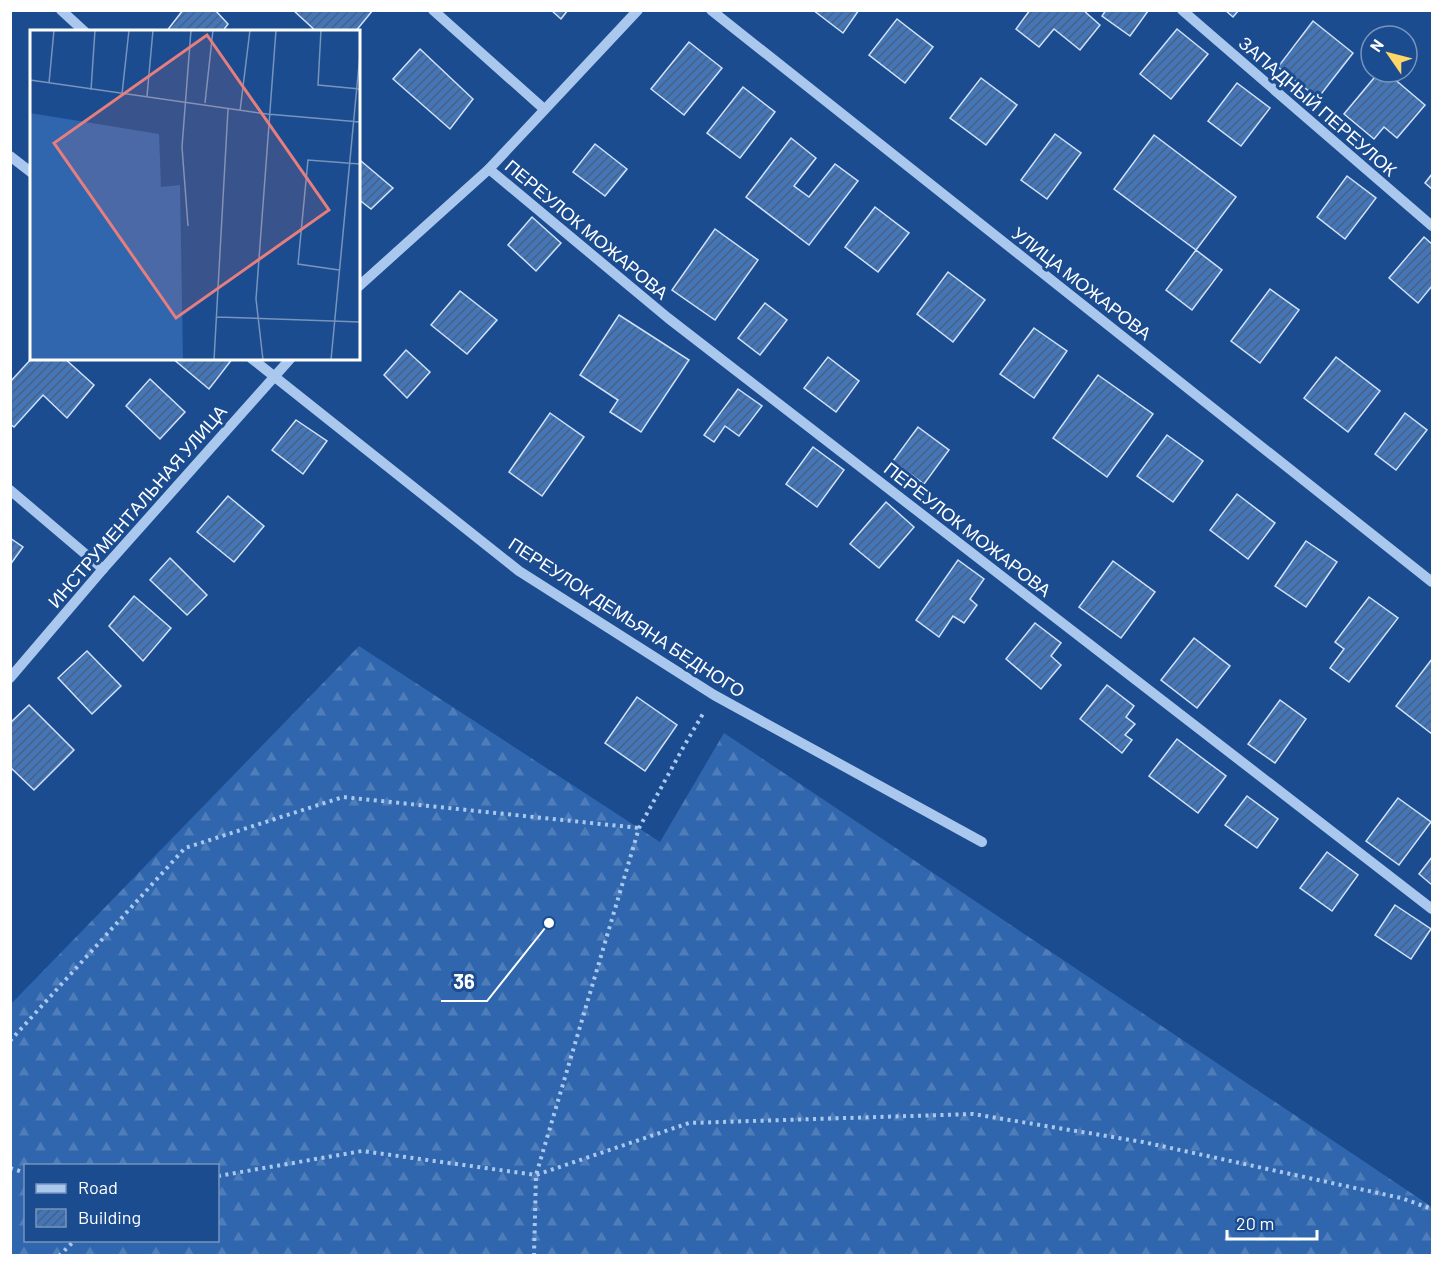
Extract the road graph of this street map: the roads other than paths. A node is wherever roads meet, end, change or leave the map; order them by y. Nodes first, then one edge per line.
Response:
1 (61, 10) edge
2 (433, 10) edge
3 (638, 10) edge
4 (711, 10) edge
5 (1182, 10) edge
6 (83, 30) edge
7 (544, 110) junction
8 (10, 156) edge
9 (489, 169) junction
10 (30, 171) edge
11 (1432, 226) edge
12 (363, 274) edge
13 (253, 360) edge
14 (289, 360) edge
15 (273, 377) junction
16 (10, 490) edge
17 (103, 569) junction
18 (1432, 582) edge
19 (10, 678) edge
20 (982, 842) dead end
21 (1432, 909) edge

1 - 6 street
2 - 7 street
3 - 7 street
4 - 18 street, УЛИЦА МОЖАРОВА
5 - 11 street, ЗАПАДНЫЙ ПЕРЕУЛОК
7 - 9 street
8 - 10 street
9 - 12 street
9 - 21 street, ПЕРЕУЛОК МОЖАРОВА
13 - 15 street, ПЕРЕУЛОК ДЕМЬЯНА БЕДНОГО
14 - 15 street, ИНСТРУМЕНТАЛЬНАЯ УЛИЦА
15 - 17 street, ИНСТРУМЕНТАЛЬНАЯ УЛИЦА
15 - 20 street, ПЕРЕУЛОК ДЕМЬЯНА БЕДНОГО
16 - 17 street
17 - 19 street, ИНСТРУМЕНТАЛЬНАЯ УЛИЦА

